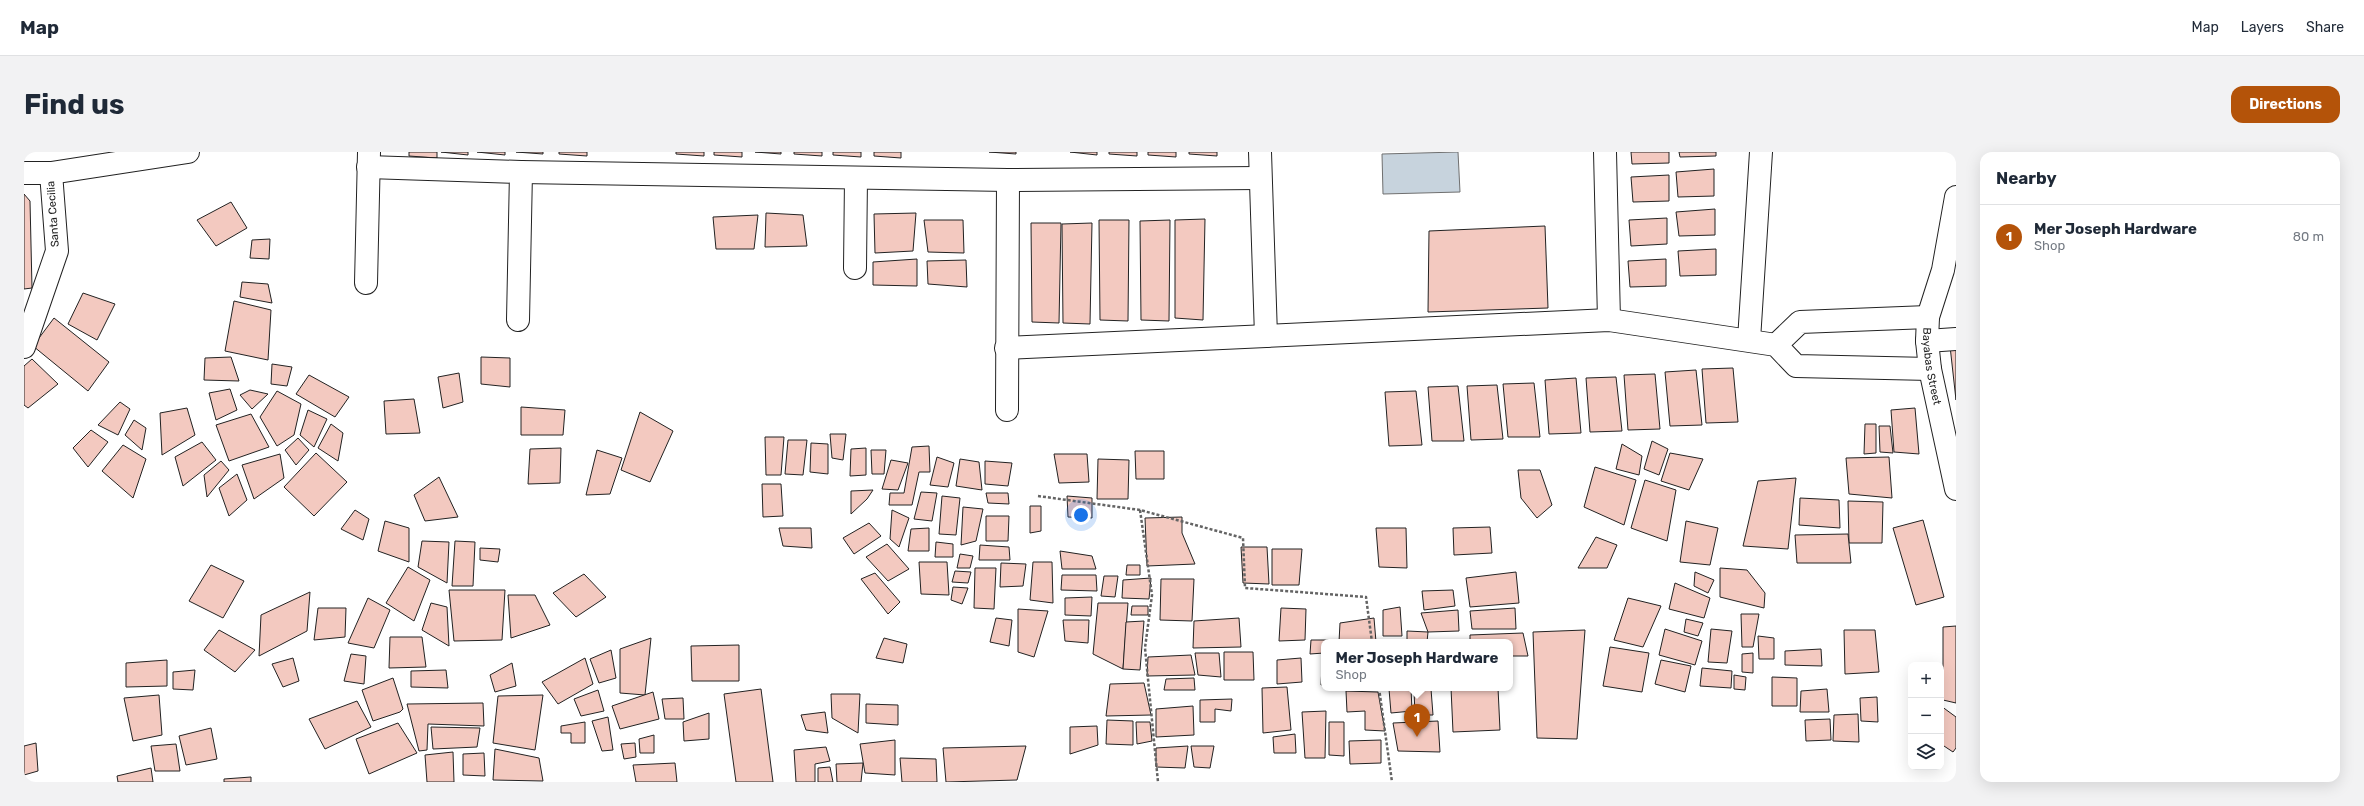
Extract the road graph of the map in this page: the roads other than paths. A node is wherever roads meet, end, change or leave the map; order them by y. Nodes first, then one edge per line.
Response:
1 (188, 152) edge
2 (1260, 152) edge
3 (1605, 152) edge
4 (1761, 152) edge
5 (368, 160) edge
6 (521, 172) junction
7 (24, 173) edge
8 (50, 173) junction
9 (856, 178) junction
10 (1260, 178) junction
11 (1008, 180) junction
12 (1956, 197) edge
13 (854, 268) dead end
14 (366, 283) dead end
15 (1928, 317) junction
16 (518, 320) dead end
17 (1609, 320) junction
18 (1266, 336) junction
19 (1956, 339) edge
20 (1749, 340) junction
21 (1927, 341) junction
22 (1776, 345) junction
23 (24, 347) edge
24 (1006, 348) junction
25 (1930, 369) junction
26 (1007, 410) dead end
27 (1956, 489) edge

1 - 8 street
2 - 10 street
3 - 17 street
4 - 20 street
5 - 6 street
5 - 14 street
6 - 9 street
6 - 16 street
7 - 8 street
8 - 23 street, Santa Cecilia
9 - 11 street
9 - 13 street
10 - 11 street
10 - 18 street
11 - 24 street
12 - 15 street, Bayabas Street
15 - 21 street, Bayabas Street
15 - 22 street
17 - 18 street
17 - 20 street
18 - 24 street
19 - 21 street
20 - 22 street
21 - 25 street, Bayabas Street
22 - 25 street
24 - 26 street
25 - 27 street, Bayabas Street

